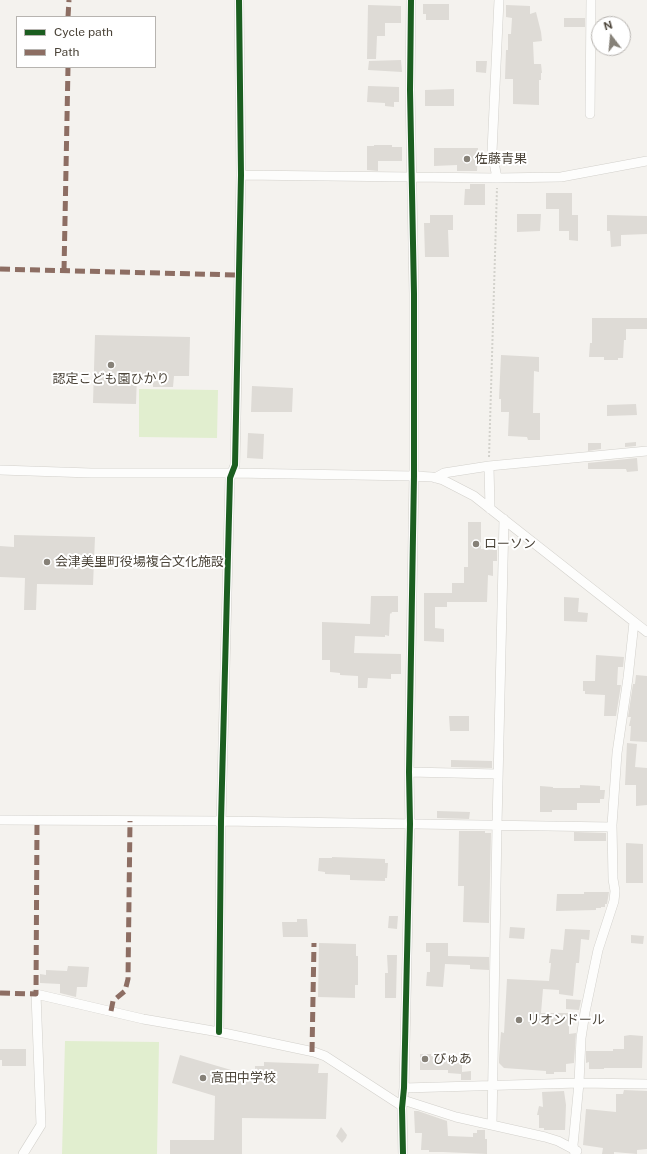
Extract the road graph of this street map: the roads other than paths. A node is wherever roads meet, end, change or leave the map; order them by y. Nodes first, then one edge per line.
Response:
1 (239, 0) edge
2 (411, 0) edge
3 (499, 0) edge
4 (591, 0) edge
5 (590, 114) dead end
6 (647, 161) edge
7 (241, 175) junction
8 (413, 177) junction
9 (497, 178) junction
10 (647, 451) edge
11 (489, 466) junction
12 (0, 470) edge
13 (233, 473) junction
14 (414, 476) junction
15 (435, 478) junction
16 (490, 509) junction
17 (504, 519) junction
18 (634, 622) junction
19 (647, 632) edge
20 (409, 772) junction
21 (498, 774) junction
22 (0, 820) edge
23 (221, 821) junction
24 (410, 824) junction
25 (496, 825) junction
26 (612, 826) junction
27 (219, 1032) junction
28 (579, 1083) junction
29 (647, 1084) edge
30 (493, 1085) junction
31 (404, 1088) junction
32 (403, 1103) junction
33 (492, 1125) junction
34 (577, 1152) edge
35 (23, 1154) edge
36 (402, 1154) edge

1 - 7 street
2 - 8 street
3 - 9 street
4 - 5 street
6 - 9 street
7 - 8 street
7 - 13 street
8 - 9 street
8 - 14 street
10 - 11 street
11 - 15 street
11 - 16 street
12 - 13 street
13 - 14 street
13 - 23 street
14 - 15 street
14 - 20 street
15 - 16 street
16 - 17 street
17 - 18 street
17 - 21 street
18 - 19 street
18 - 26 street
20 - 21 street
20 - 24 street
21 - 25 street
22 - 23 street
23 - 24 street
23 - 27 street
24 - 25 street
24 - 31 street
25 - 26 street
25 - 30 street
26 - 28 street
27 - 32 street
27 - 35 street
28 - 29 street
28 - 30 street
28 - 34 street
30 - 31 street
30 - 33 street
31 - 32 street
32 - 33 street
32 - 36 street
33 - 34 street

